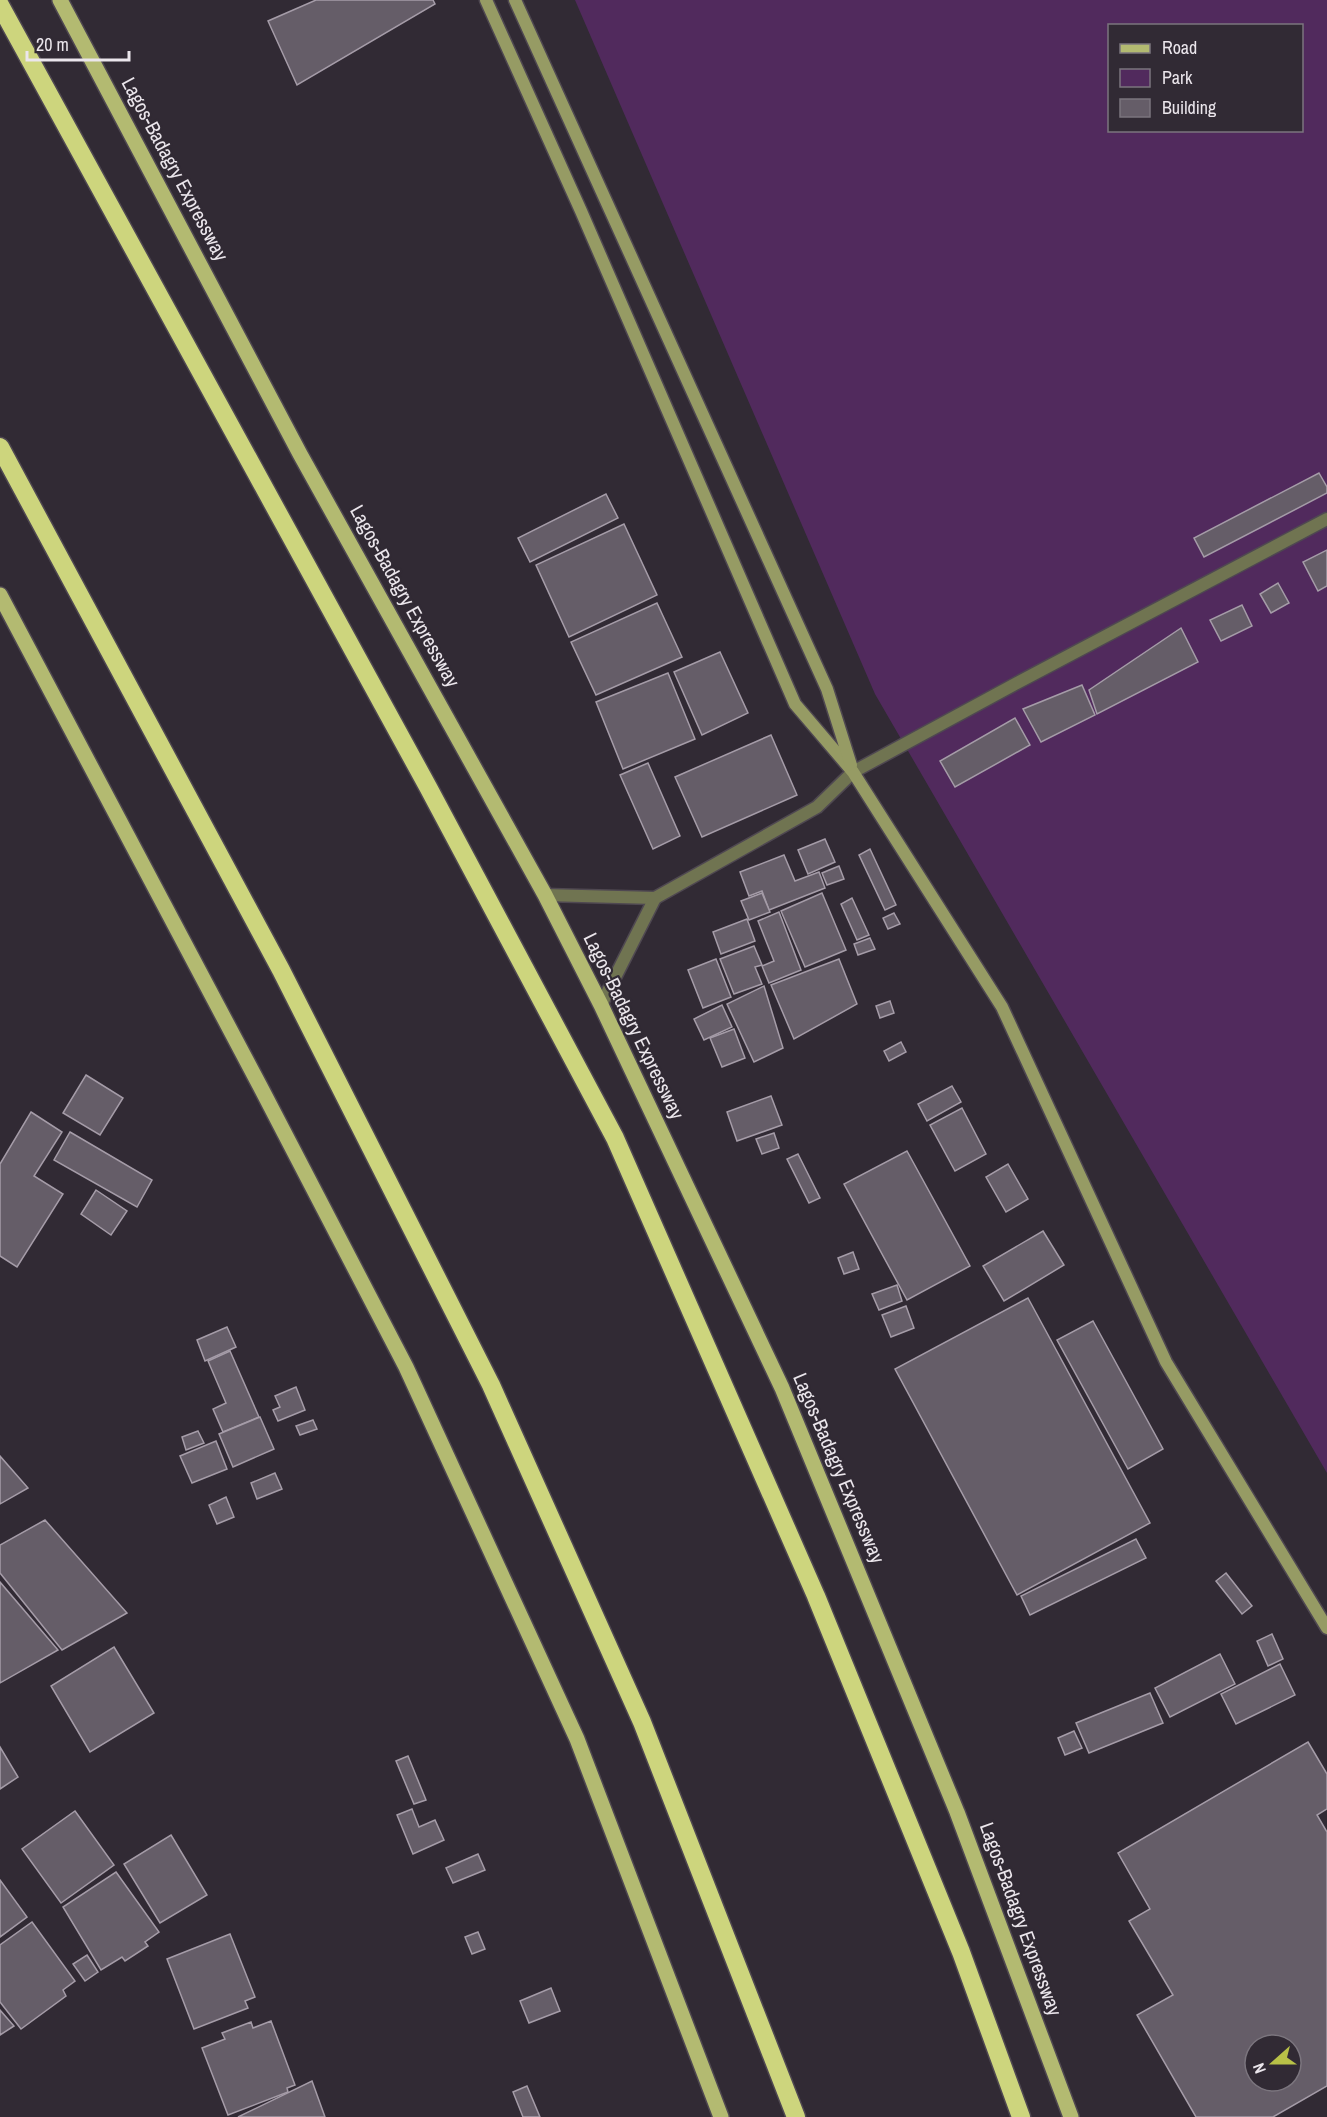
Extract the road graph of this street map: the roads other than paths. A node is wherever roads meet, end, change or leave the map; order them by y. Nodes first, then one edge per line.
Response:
1 (60, 0) edge
2 (486, 0) edge
3 (515, 0) edge
4 (0, 5) edge
5 (0, 447) edge
6 (1327, 519) edge
7 (0, 595) edge
8 (854, 772) junction
9 (545, 895) junction
10 (656, 898) junction
11 (601, 1005) junction
12 (1327, 1628) edge
13 (721, 2117) edge
14 (796, 2117) edge
15 (1021, 2117) edge
16 (1071, 2117) edge

1 - 9 main road, Lagos-Badagry Expressway
2 - 8 main road
3 - 8 main road
4 - 15 highway
5 - 14 highway
6 - 8 street
7 - 13 main road
8 - 10 street
8 - 12 main road
9 - 10 street
9 - 11 main road, Lagos-Badagry Expressway
10 - 11 street
11 - 16 main road, Lagos-Badagry Expressway

